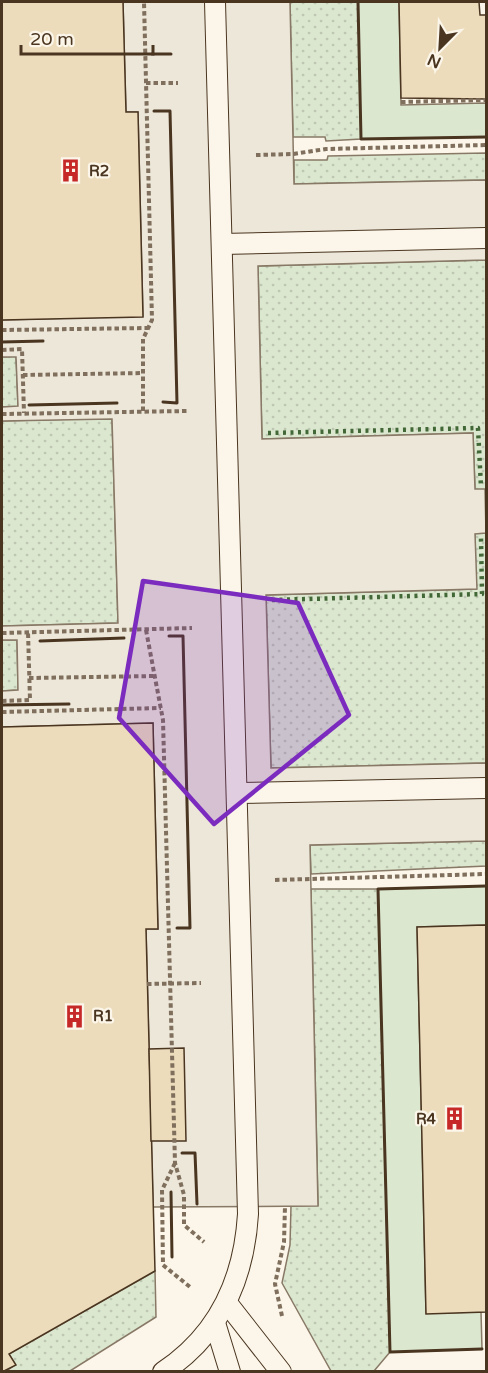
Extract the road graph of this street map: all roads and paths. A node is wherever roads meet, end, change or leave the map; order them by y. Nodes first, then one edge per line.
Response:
1 (144, 2) edge
2 (215, 2) edge
3 (146, 83) junction
4 (178, 83) dead end
5 (486, 100) edge
6 (401, 102) dead end
7 (486, 145) edge
8 (256, 155) dead end
9 (486, 238) edge
10 (222, 244) junction
11 (148, 328) junction
12 (2, 330) edge
13 (2, 350) edge
14 (143, 373) junction
15 (23, 375) junction
16 (143, 411) junction
17 (187, 411) dead end
18 (24, 413) junction
19 (2, 414) edge
20 (192, 628) dead end
21 (146, 630) junction
22 (28, 632) junction
23 (2, 633) edge
24 (155, 676) junction
25 (29, 678) junction
26 (2, 701) edge
27 (161, 708) junction
28 (2, 712) edge
29 (486, 788) edge
30 (238, 793) junction
31 (486, 874) edge
32 (275, 880) dead end
33 (201, 983) dead end
34 (147, 984) dead end
35 (171, 984) junction
36 (175, 1163) junction
37 (285, 1206) dead end
38 (204, 1242) dead end
39 (190, 1287) dead end
40 (227, 1303) junction
41 (284, 1321) dead end
42 (215, 1323) junction
43 (163, 1371) edge
44 (230, 1371) edge
45 (281, 1371) edge

1 - 3 path
2 - 10 lane
3 - 4 path
3 - 11 path
5 - 6 path
7 - 8 path
9 - 10 lane
10 - 30 lane
11 - 12 path
11 - 14 path
13 - 15 path
14 - 15 path
14 - 16 path
15 - 18 path
16 - 17 path
16 - 18 path
18 - 19 path
20 - 21 path
21 - 22 path
21 - 24 path
22 - 23 path
22 - 25 path
24 - 25 path
24 - 27 path
25 - 26 path
27 - 28 path
27 - 35 path
29 - 30 lane
30 - 40 lane
31 - 32 path
33 - 35 path
34 - 35 path
35 - 36 path
36 - 38 path
36 - 39 path
37 - 41 path
40 - 42 lane
40 - 45 lane
42 - 43 lane
42 - 44 lane

